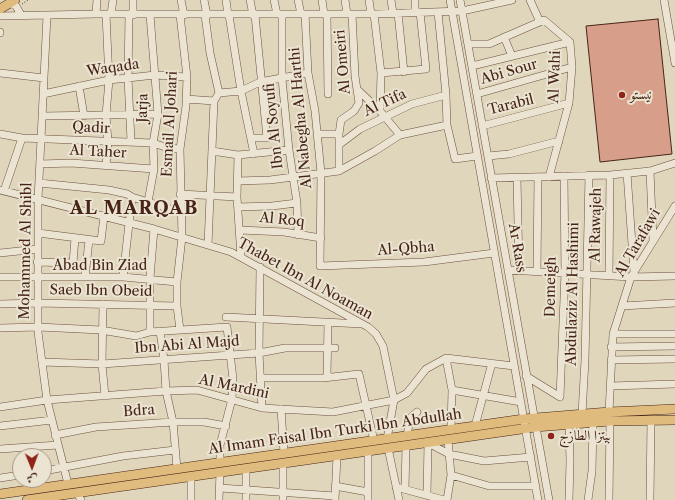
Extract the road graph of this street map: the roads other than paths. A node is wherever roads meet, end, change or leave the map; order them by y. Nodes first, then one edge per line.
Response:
1 (97, 0) edge
2 (113, 0) edge
3 (133, 0) edge
4 (181, 0) edge
5 (204, 0) edge
6 (226, 0) edge
7 (250, 0) edge
8 (274, 0) edge
9 (298, 0) edge
10 (322, 0) edge
11 (345, 0) edge
12 (369, 0) edge
13 (391, 0) edge
14 (415, 0) edge
15 (450, 0) edge
16 (460, 0) edge
17 (512, 0) edge
18 (530, 0) edge
19 (664, 0) edge
20 (13, 2) edge
21 (488, 2) edge
22 (0, 9) edge
23 (452, 11) junction
24 (462, 11) junction
25 (417, 12) junction
26 (438, 12) junction
27 (396, 13) junction
28 (96, 14) junction
29 (109, 14) junction
30 (279, 14) junction
31 (303, 14) junction
32 (325, 14) junction
33 (350, 14) junction
34 (372, 14) junction
35 (22, 15) junction
36 (131, 15) junction
37 (150, 15) junction
38 (182, 15) junction
39 (206, 15) junction
40 (229, 15) junction
41 (254, 15) junction
42 (0, 16) edge
43 (47, 16) junction
44 (540, 22) junction
45 (504, 37) junction
46 (570, 42) junction
47 (468, 44) junction
48 (512, 56) junction
49 (675, 63) edge
50 (472, 66) junction
51 (572, 67) junction
52 (404, 72) junction
53 (0, 73) edge
54 (308, 73) junction
55 (381, 73) junction
56 (155, 75) junction
57 (188, 77) junction
58 (44, 78) junction
59 (128, 78) junction
60 (282, 79) junction
61 (109, 80) junction
62 (260, 82) junction
63 (79, 86) junction
64 (241, 91) junction
65 (359, 91) junction
66 (219, 93) junction
67 (43, 94) junction
68 (328, 94) dead end
69 (477, 94) junction
70 (446, 95) junction
71 (186, 99) junction
72 (214, 101) junction
73 (569, 103) junction
74 (380, 111) junction
75 (158, 114) junction
76 (106, 115) junction
77 (131, 115) junction
78 (43, 116) junction
79 (84, 116) junction
80 (384, 117) junction
81 (446, 125) junction
82 (482, 126) junction
83 (0, 134) edge
84 (317, 134) junction
85 (339, 134) junction
86 (400, 135) junction
87 (22, 138) junction
88 (41, 138) junction
89 (252, 138) junction
90 (131, 141) junction
91 (559, 141) junction
92 (108, 142) junction
93 (153, 143) junction
94 (340, 144) junction
95 (180, 149) junction
96 (289, 150) junction
97 (212, 151) junction
98 (254, 154) junction
99 (238, 155) junction
100 (477, 156) junction
101 (488, 156) junction
102 (675, 163) edge
103 (40, 164) junction
104 (106, 166) junction
105 (154, 169) junction
106 (339, 171) junction
107 (650, 171) junction
108 (321, 173) junction
109 (627, 173) junction
110 (589, 175) junction
111 (610, 175) junction
112 (293, 176) junction
113 (564, 176) junction
114 (538, 177) junction
115 (549, 177) junction
116 (492, 178) junction
117 (517, 178) junction
118 (237, 181) junction
119 (39, 183) junction
120 (2, 191) edge
121 (180, 194) junction
122 (132, 197) junction
123 (210, 197) junction
124 (237, 197) junction
125 (38, 200) junction
126 (148, 202) junction
127 (297, 203) junction
128 (675, 206) edge
129 (238, 207) junction
130 (180, 212) junction
131 (104, 216) junction
132 (128, 223) junction
133 (154, 229) junction
134 (240, 230) junction
135 (38, 233) junction
136 (298, 235) junction
137 (182, 237) junction
138 (75, 238) junction
139 (321, 238) junction
140 (89, 240) junction
141 (653, 241) junction
142 (208, 245) junction
143 (38, 249) junction
144 (494, 252) junction
145 (0, 253) edge
146 (241, 257) junction
147 (37, 262) junction
148 (320, 266) joint
149 (260, 267) junction
150 (508, 270) junction
151 (519, 270) junction
152 (537, 271) junction
153 (565, 273) junction
154 (586, 274) junction
155 (632, 274) junction
156 (609, 275) junction
157 (675, 276) edge
158 (0, 277) edge
159 (124, 277) junction
160 (37, 278) junction
161 (85, 278) junction
162 (150, 278) junction
163 (176, 282) junction
164 (38, 303) junction
165 (675, 303) edge
166 (0, 304) edge
167 (103, 304) junction
168 (150, 305) junction
169 (177, 306) junction
170 (622, 306) junction
171 (226, 317) dead end
172 (260, 318) junction
173 (328, 322) junction
174 (364, 324) junction
175 (38, 327) junction
176 (0, 328) edge
177 (102, 330) junction
178 (180, 330) junction
179 (160, 331) junction
180 (150, 332) junction
181 (613, 334) junction
182 (675, 334) edge
183 (675, 346) edge
184 (611, 347) junction
185 (331, 348) junction
186 (259, 353) junction
187 (231, 355) junction
188 (446, 358) junction
189 (675, 359) edge
190 (164, 360) junction
191 (611, 360) junction
192 (42, 362) junction
193 (492, 363) junction
194 (102, 364) junction
195 (514, 366) junction
196 (526, 376) junction
197 (327, 377) junction
198 (260, 378) junction
199 (675, 384) edge
200 (610, 386) junction
201 (452, 390) junction
202 (166, 391) junction
203 (483, 394) junction
204 (105, 396) junction
205 (232, 399) junction
206 (47, 400) junction
207 (394, 400) junction
208 (521, 402) junction
209 (367, 405) junction
210 (0, 407) edge
211 (262, 408) junction
212 (281, 409) junction
213 (675, 409) edge
214 (417, 412) dead end
215 (582, 414) junction
216 (609, 416) junction
217 (52, 420) junction
218 (651, 420) junction
219 (675, 420) edge
220 (173, 422) junction
221 (593, 422) junction
222 (535, 423) junction
223 (524, 424) junction
224 (569, 424) junction
225 (0, 426) edge
226 (226, 426) junction
227 (474, 426) junction
228 (451, 430) junction
229 (56, 435) junction
230 (407, 436) junction
231 (387, 439) junction
232 (448, 440) junction
233 (374, 441) junction
234 (428, 443) junction
235 (58, 445) junction
236 (406, 446) junction
237 (388, 448) junction
238 (0, 449) edge
239 (175, 450) junction
240 (368, 451) junction
241 (284, 453) junction
242 (449, 454) junction
243 (337, 456) junction
244 (531, 457) junction
245 (220, 462) junction
246 (283, 464) junction
247 (64, 467) junction
248 (177, 468) junction
249 (52, 469) edge
250 (246, 469) junction
251 (220, 472) junction
252 (12, 476) edge
253 (192, 476) junction
254 (451, 476) junction
255 (0, 478) edge
256 (68, 484) junction
257 (335, 486) junction
258 (536, 486) junction
259 (396, 487) junction
260 (220, 488) junction
261 (404, 489) junction
262 (247, 490) junction
263 (282, 492) junction
264 (368, 492) junction
265 (0, 494) edge
266 (428, 495) junction
267 (79, 496) edge
268 (335, 498) edge
269 (27, 500) edge
270 (191, 500) edge
271 (219, 500) edge
272 (246, 500) edge
273 (283, 500) edge
274 (368, 500) edge
275 (399, 500) edge
276 (444, 500) edge
277 (447, 500) edge
278 (538, 500) edge
279 (549, 500) edge
280 (569, 500) edge
281 (588, 500) edge
282 (609, 500) edge
283 (650, 500) edge

1 - 28 street
2 - 29 street
3 - 36 street
4 - 38 street, Esmail Al Johari
5 - 39 street
6 - 40 street
7 - 41 street
8 - 30 street, Ibn Al Soyufi
9 - 31 street, Al Nabegha Al Harthi
10 - 32 street
11 - 33 street, Al Omeiri
12 - 34 street
13 - 27 street
14 - 25 street
15 - 23 street, Ar Rass
16 - 24 street, Ar Rass
17 - 21 street
18 - 44 street
19 - 49 street
20 - 22 main road
20 - 35 street
21 - 24 street
23 - 24 street
23 - 26 street
23 - 100 street, Ar Rass
24 - 47 street, Ar Rass
25 - 26 street
25 - 27 street
25 - 52 street
26 - 70 street
27 - 34 street
27 - 52 street
28 - 29 street
28 - 43 street
29 - 36 street
29 - 61 street
30 - 31 street
30 - 41 street
30 - 60 street, Ibn Al Soyufi
31 - 32 street
31 - 54 street, Al Nabegha Al Harthi
32 - 33 street
32 - 68 street
33 - 34 street
33 - 65 street, Al Omeiri
34 - 55 street
35 - 42 street
35 - 43 street
36 - 37 street
36 - 59 street
37 - 38 street
37 - 56 street, Jarja
38 - 39 street
38 - 57 street, Esmail Al Johari
39 - 40 street
39 - 66 street
40 - 41 street
40 - 64 street
41 - 62 street
43 - 58 street, Mohammed Al Shibl
44 - 45 street
44 - 46 street, Al Wahi
45 - 47 street
45 - 48 street
46 - 48 street
46 - 51 street, Al Wahi
47 - 50 street, Ar Rass
48 - 50 street
50 - 69 street, Ar Rass
51 - 69 street, Abi Sour
51 - 73 street, Al Wahi
52 - 55 street
53 - 58 street
54 - 60 street
54 - 84 street, Al Nabegha Al Harthi
55 - 74 street
56 - 57 street, Waqada
56 - 59 street, Waqada
56 - 75 street, Jarja
57 - 71 street, Esmail Al Johari
58 - 67 street, Mohammed Al Shibl
59 - 61 street, Waqada
59 - 77 street
60 - 62 street
60 - 96 street, Ibn Al Soyufi
61 - 63 street, Waqada
61 - 76 street
62 - 64 street
62 - 89 street
63 - 67 street, Waqada
63 - 79 street
64 - 66 street
64 - 89 street
65 - 74 street
65 - 85 street, Al Omeiri
66 - 72 street
67 - 78 street, Mohammed Al Shibl
69 - 82 street, Ar Rass
70 - 80 street, Al Tifa
70 - 81 street
71 - 72 street
71 - 95 street, Esmail Al Johari
72 - 97 street
73 - 82 street, Tarabil
73 - 91 street, Al Wahi
74 - 80 street
75 - 77 street
75 - 93 street, Jarja
76 - 77 street
76 - 79 street
76 - 92 street
77 - 90 street
78 - 79 street
78 - 88 street, Mohammed Al Shibl
80 - 86 street
80 - 94 street, Al Tifa
81 - 86 street
81 - 100 street
82 - 101 street, Ar Rass
83 - 87 street, Qadir
84 - 85 street
84 - 108 street, Al Nabegha Al Harthi
85 - 94 street, Al Omeiri
86 - 106 street
87 - 88 street, Qadir
87 - 120 street
88 - 92 street, Qadir
88 - 103 street, Mohammed Al Shibl
89 - 98 street
90 - 92 street, Qadir
90 - 93 street, Qadir
91 - 101 street
91 - 115 street, Al Wahi
92 - 104 street
93 - 95 street, Qadir
93 - 105 street, Jarja
94 - 106 street, Al Omeiri
95 - 121 street, Esmail Al Johari
96 - 98 street
96 - 112 street, Ibn Al Soyufi
97 - 99 street
97 - 123 street
98 - 99 street
99 - 118 street
100 - 144 street, Ar Rass
101 - 116 street, Ar Rass
102 - 107 street
103 - 104 street, Al Taher
103 - 119 street, Mohammed Al Shibl
104 - 105 street, Al Taher
105 - 126 street, Jarja
106 - 108 street
107 - 109 street
107 - 141 street
108 - 112 street
108 - 139 street, Al Nabegha Al Harthi
109 - 111 street
109 - 155 street
110 - 111 street
110 - 113 street
110 - 154 street, Abdulaziz Al Hashimi
111 - 156 street, Al Rawajeh
112 - 118 street
112 - 127 street, Ibn Al Soyufi
113 - 115 street
113 - 153 street, Demeigh
114 - 115 street
114 - 117 street
114 - 152 street
116 - 117 street
116 - 150 street, Ar Rass
117 - 151 street
118 - 124 street
119 - 122 street
119 - 125 street, Mohammed Al Shibl
120 - 125 street, Thabet Ibn Al Noaman
121 - 123 street
121 - 130 street, Esmail Al Johari
122 - 126 street
122 - 132 street
123 - 124 street
123 - 142 street
124 - 129 street
125 - 131 street, Thabet Ibn Al Noaman
125 - 135 street, Mohammed Al Shibl
126 - 130 street
127 - 129 street
127 - 136 street, Ibn Al Soyufi
128 - 141 street, Al Tarafawi
129 - 134 street
130 - 137 street, Esmail Al Johari
131 - 132 street, Thabet Ibn Al Noaman
131 - 140 street
132 - 133 street, Thabet Ibn Al Noaman
132 - 159 street
133 - 137 street, Thabet Ibn Al Noaman
133 - 162 street
134 - 136 street, Al Roq
134 - 146 street
135 - 138 street
135 - 143 street, Mohammed Al Shibl
136 - 139 street, Al Roq
137 - 142 street, Thabet Ibn Al Noaman
137 - 163 street, Esmail Al Johari
138 - 140 street
138 - 147 street
139 - 148 street, Al Nabegha Al Harthi
140 - 161 street
141 - 155 street, Al Tarafawi
142 - 146 street, Thabet Ibn Al Noaman
143 - 145 street
143 - 147 street, Mohammed Al Shibl
144 - 148 street, Al-Qbha
144 - 195 street, Ar Rass
146 - 149 street, Thabet Ibn Al Noaman
147 - 160 street, Mohammed Al Shibl
149 - 172 street
149 - 174 street, Thabet Ibn Al Noaman
150 - 151 street
150 - 196 street, Ar Rass
151 - 152 street
152 - 153 street
153 - 154 street
153 - 196 street, Demeigh
154 - 156 street
154 - 215 street, Abdulaziz Al Hashimi
155 - 156 street
155 - 157 street
155 - 170 street, Al Tarafawi
158 - 160 street, Abad Bin Ziad
159 - 161 street, Abad Bin Ziad
159 - 162 street, Abad Bin Ziad
160 - 161 street, Abad Bin Ziad
160 - 164 street, Mohammed Al Shibl
162 - 163 street, Abad Bin Ziad
162 - 168 street
163 - 169 street, Esmail Al Johari
164 - 166 street, Saeb Ibn Obeid
164 - 167 street, Saeb Ibn Obeid
164 - 175 street, Mohammed Al Shibl
165 - 170 street
167 - 168 street, Saeb Ibn Obeid
167 - 177 street
168 - 169 street, Saeb Ibn Obeid
168 - 180 street
169 - 178 street, Esmail Al Johari
170 - 181 street, Al Tarafawi
171 - 172 street
172 - 173 street
172 - 186 street
173 - 174 street
173 - 185 street
174 - 207 street, Thabet Ibn Al Noaman
175 - 176 street
175 - 177 street
175 - 192 street, Mohammed Al Shibl
177 - 180 street
177 - 194 street
178 - 179 street
178 - 187 street
179 - 180 street
179 - 190 street
181 - 182 street
181 - 184 street, Al Tarafawi
183 - 184 street
184 - 191 street, Al Tarafawi
185 - 186 street, Ibn Abi Al Majd
185 - 197 street
186 - 187 street, Ibn Abi Al Majd
186 - 198 street
187 - 190 street, Ibn Abi Al Majd
187 - 205 street
188 - 193 street
188 - 201 street
188 - 207 street, Al Mardini
189 - 191 street
190 - 194 street, Ibn Abi Al Majd
190 - 202 street
191 - 200 street, Al Tarafawi
192 - 194 street, Ibn Abi Al Majd
192 - 206 street, Mohammed Al Shibl
193 - 195 street
193 - 203 street
194 - 204 street
195 - 208 street, Ar Rass
196 - 222 street, Ar Rass
197 - 198 street
197 - 209 street
198 - 211 street
199 - 200 street
200 - 216 street, Al Tarafawi
201 - 203 street
201 - 228 street
202 - 204 street, Al Mardini
202 - 205 street, Al Mardini
202 - 220 street
203 - 208 street
203 - 227 street
204 - 206 street, Al Mardini
205 - 211 street, Al Mardini
205 - 226 street
206 - 210 street, Al Mardini
206 - 217 street, Mohammed Al Shibl
207 - 209 street, Al Mardini
207 - 231 street, Thabet Ibn Al Noaman
208 - 223 street, Ar Rass
209 - 212 street, Al Mardini
209 - 233 street
211 - 212 street, Al Mardini
212 - 241 street
213 - 216 main road, Al Imam Faisal Ibn Turki Ibn Abdullah
214 - 230 street
215 - 216 main road, Al Imam Faisal Ibn Turki Ibn Abdullah
215 - 222 main road, Al Imam Faisal Ibn Turki Ibn Abdullah
216 - 218 main road, Al Imam Faisal Ibn Turki Ibn Abdullah
216 - 221 main road, Al Imam Faisal Ibn Turki Ibn Abdullah
216 - 282 street, Al Tarafawi
217 - 225 street
217 - 229 street, Mohammed Al Shibl
218 - 219 main road, Al Imam Faisal Ibn Turki Ibn Abdullah
218 - 283 street
220 - 226 street, Bdra
220 - 229 street, Bdra
220 - 239 street
221 - 224 main road, Al Imam Faisal Ibn Turki Ibn Abdullah
221 - 281 street
222 - 223 main road, Al Imam Faisal Ibn Turki Ibn Abdullah
222 - 224 main road, Al Imam Faisal Ibn Turki Ibn Abdullah
222 - 279 street, Ar Rass
223 - 227 main road, Al Imam Faisal Ibn Turki Ibn Abdullah
223 - 232 main road, Al Imam Faisal Ibn Turki Ibn Abdullah
223 - 244 street, Ar Rass
224 - 280 street
226 - 245 street
227 - 228 main road, Al Imam Faisal Ibn Turki Ibn Abdullah
228 - 230 main road, Al Imam Faisal Ibn Turki Ibn Abdullah
229 - 235 street, Mohammed Al Shibl
230 - 231 main road, Al Imam Faisal Ibn Turki Ibn Abdullah
231 - 233 main road, Al Imam Faisal Ibn Turki Ibn Abdullah
232 - 234 main road, Al Imam Faisal Ibn Turki Ibn Abdullah
232 - 242 street
233 - 241 main road, Al Imam Faisal Ibn Turki Ibn Abdullah
234 - 236 main road, Al Imam Faisal Ibn Turki Ibn Abdullah
234 - 242 street
234 - 266 street
235 - 238 street
235 - 247 street, Mohammed Al Shibl
236 - 237 main road, Al Imam Faisal Ibn Turki Ibn Abdullah
236 - 261 street
237 - 240 main road, Al Imam Faisal Ibn Turki Ibn Abdullah
237 - 259 street
239 - 247 street
239 - 248 street
240 - 243 main road, Al Imam Faisal Ibn Turki Ibn Abdullah
240 - 264 street
241 - 245 main road, Al Imam Faisal Ibn Turki Ibn Abdullah
242 - 244 street
242 - 254 street
243 - 246 main road, Al Imam Faisal Ibn Turki Ibn Abdullah
243 - 257 street
244 - 258 street, Ar Rass
245 - 248 main road, Al Imam Faisal Ibn Turki Ibn Abdullah
246 - 250 main road, Al Imam Faisal Ibn Turki Ibn Abdullah
246 - 263 street
247 - 249 street
247 - 256 street, Mohammed Al Shibl
248 - 256 main road, Al Imam Faisal Ibn Turki Ibn Abdullah
250 - 251 main road, Al Imam Faisal Ibn Turki Ibn Abdullah
250 - 262 street
251 - 253 main road, Al Imam Faisal Ibn Turki Ibn Abdullah
251 - 260 street
252 - 255 street
253 - 267 main road, Al Imam Faisal Ibn Turki Ibn Abdullah
253 - 270 street
254 - 258 street
254 - 277 street
256 - 265 main road, Al Imam Faisal Ibn Turki Ibn Abdullah
257 - 264 street
257 - 268 street
258 - 278 street, Ar Rass
259 - 261 street
259 - 275 street
260 - 262 street
260 - 271 street
261 - 266 street
262 - 263 street
262 - 272 street
263 - 268 street
263 - 273 street
264 - 274 street
266 - 276 street
267 - 269 main road, Al Imam Faisal Ibn Turki Ibn Abdullah

